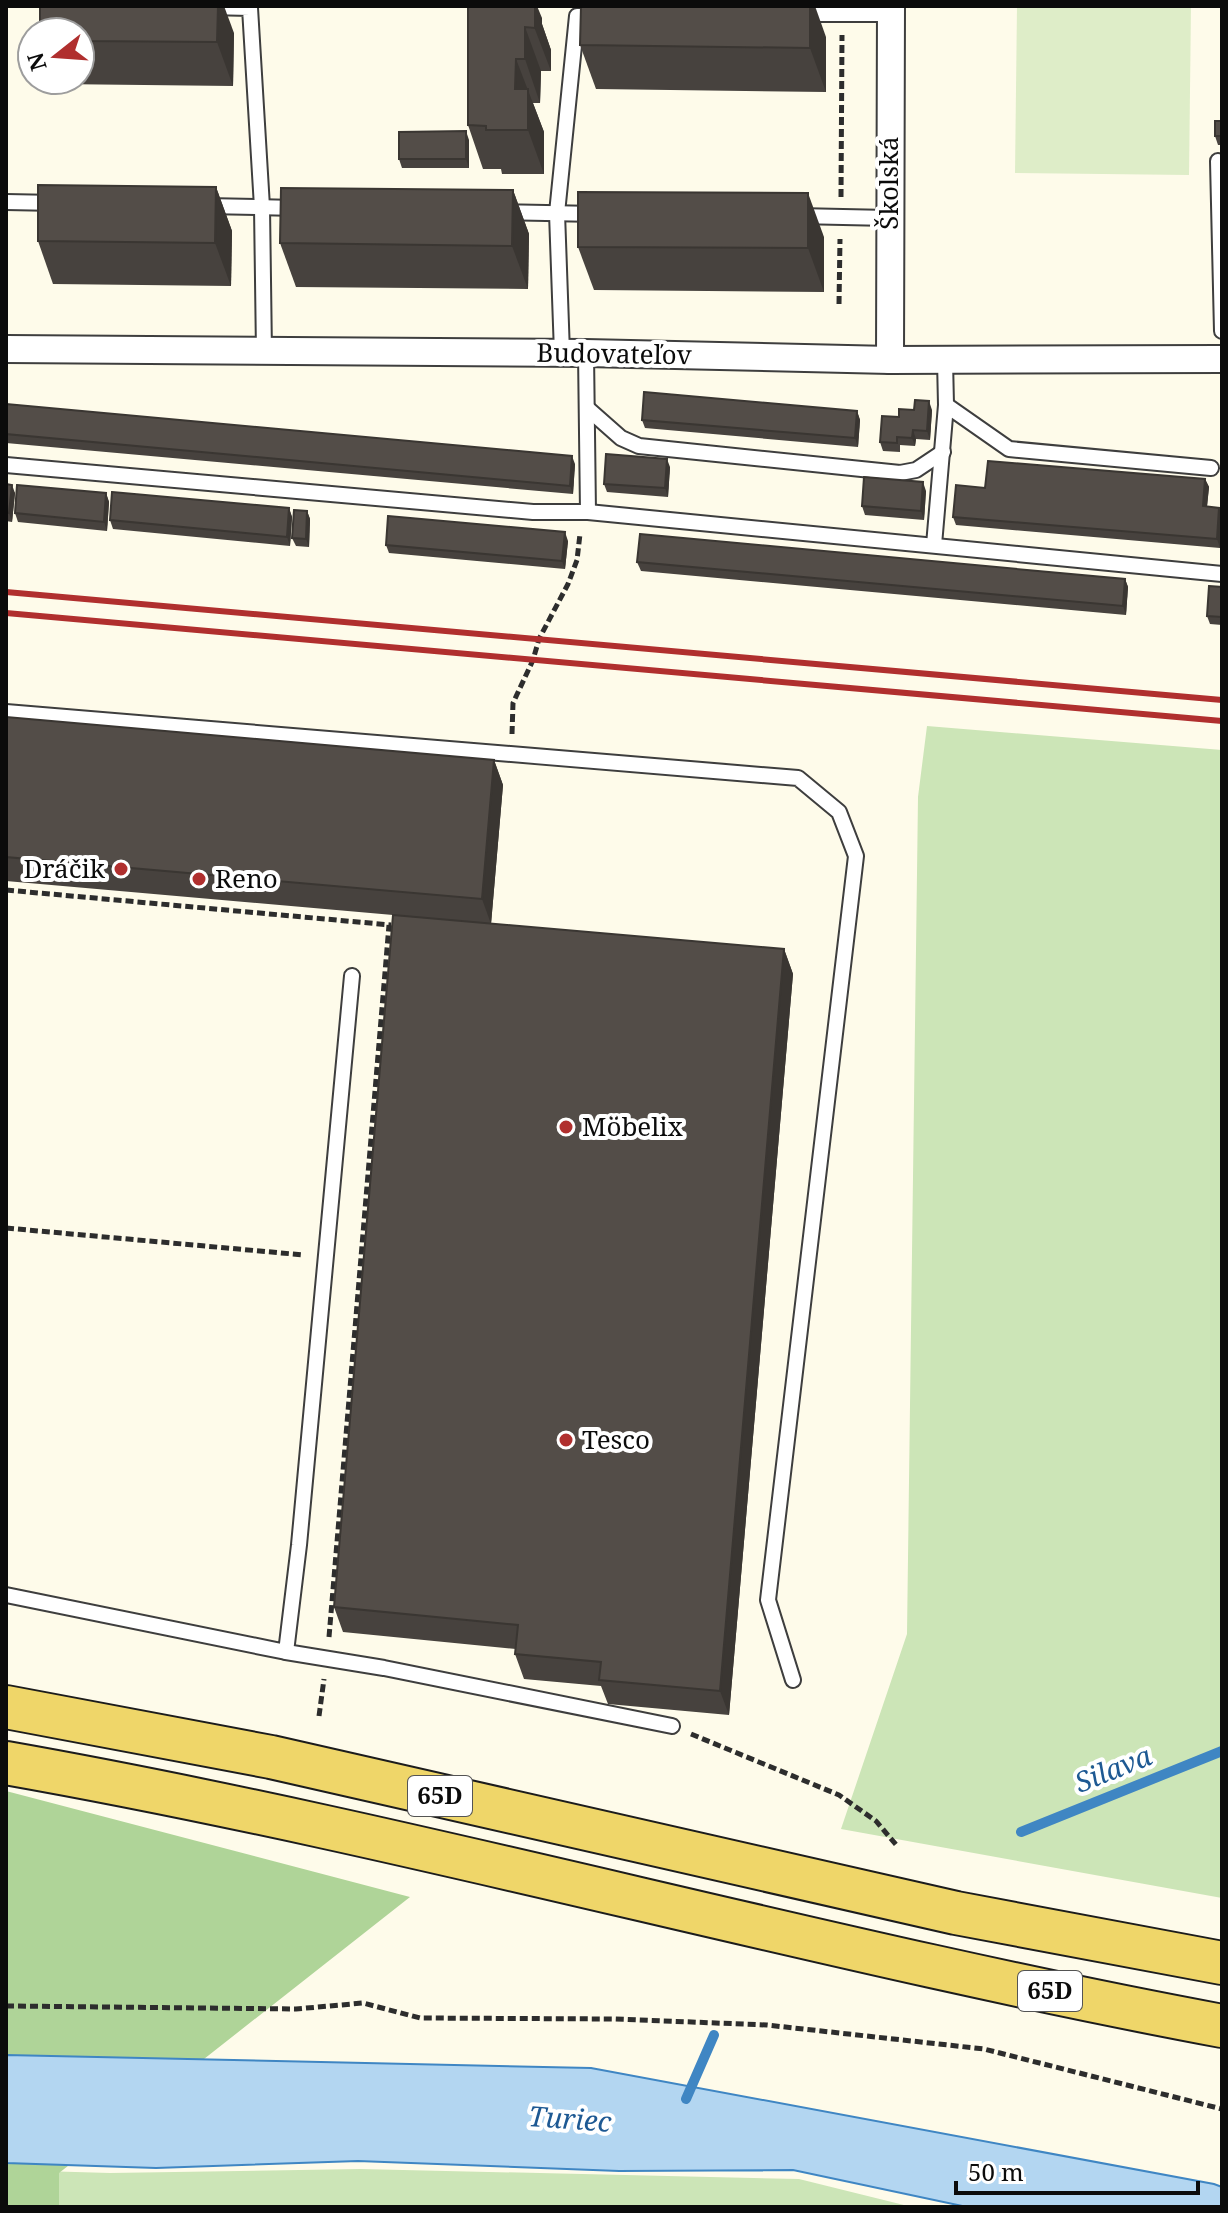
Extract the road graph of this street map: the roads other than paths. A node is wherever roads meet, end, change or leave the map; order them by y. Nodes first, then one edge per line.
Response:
1 (191, 7) edge
2 (891, 10) edge
3 (780, 14) edge
4 (608, 16) edge
5 (1218, 161) dead end
6 (6, 202) edge
7 (70, 203) edge
8 (198, 206) edge
9 (262, 207) junction
10 (308, 208) edge
11 (479, 212) edge
12 (557, 213) junction
13 (620, 214) edge
14 (778, 216) edge
15 (889, 218) junction
16 (1222, 331) edge
17 (6, 349) edge
18 (264, 353) junction
19 (574, 353) junction
20 (1222, 359) edge
21 (890, 360) junction
22 (945, 360) junction
23 (946, 405) junction
24 (587, 408) junction
25 (943, 452) junction
26 (6, 465) edge
27 (1211, 468) dead end
28 (588, 512) junction
29 (934, 545) junction
30 (1222, 574) edge
31 (6, 712) edge
32 (352, 976) dead end
33 (6, 1595) edge
34 (286, 1652) junction
35 (793, 1680) dead end
36 (6, 1707) edge
37 (672, 1726) road end
38 (6, 1763) edge
39 (1222, 1963) edge
40 (1222, 2026) edge

1 - 9 lane
2 - 3 lane
2 - 15 street, Školská
4 - 12 lane
5 - 16 lane
6 - 7 lane
8 - 9 lane
9 - 10 lane
9 - 18 lane
11 - 12 lane
12 - 13 lane
12 - 19 lane
14 - 15 lane
15 - 21 street, Školská
17 - 18 street, Budovateľov
18 - 19 street, Budovateľov
19 - 21 street, Budovateľov
19 - 24 lane
20 - 22 street, Budovateľov
21 - 22 street, Budovateľov
22 - 23 lane
23 - 25 lane
23 - 27 lane
24 - 25 lane
24 - 28 lane
25 - 29 lane
26 - 28 lane
28 - 29 lane
29 - 30 lane
31 - 35 lane
32 - 34 lane
33 - 34 lane
34 - 37 lane
36 - 39 main road, 65D
38 - 40 main road, 65D

